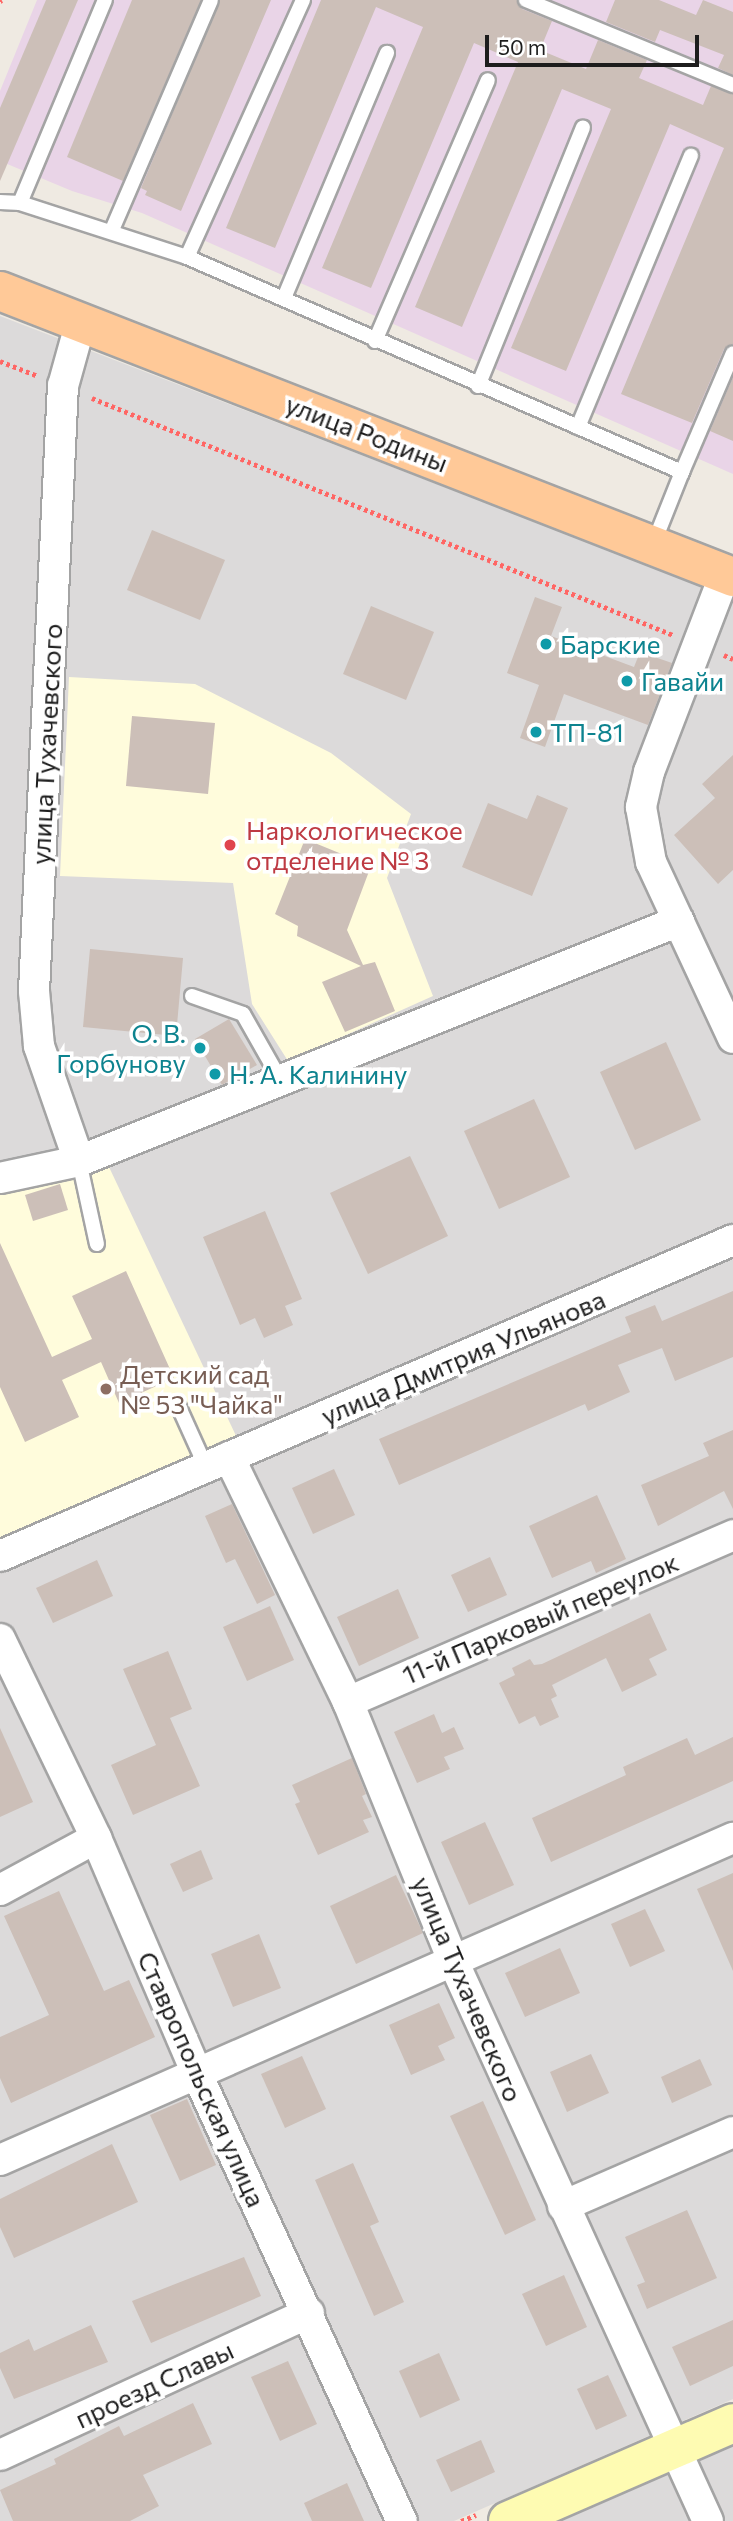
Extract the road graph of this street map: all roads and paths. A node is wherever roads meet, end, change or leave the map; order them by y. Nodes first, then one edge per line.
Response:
1 (105, 0) edge
2 (211, 0) edge
3 (303, 0) edge
4 (526, 0) edge
5 (387, 53) dead end
6 (488, 80) dead end
7 (733, 85) edge
8 (583, 127) dead end
9 (691, 156) dead end
10 (0, 202) edge
11 (20, 203) junction
12 (112, 230) junction
13 (187, 257) junction
14 (0, 291) edge
15 (284, 298) junction
16 (81, 321) junction
17 (375, 341) junction
18 (733, 353) edge
19 (0, 361) edge
20 (63, 386) junction
21 (478, 387) junction
22 (578, 427) junction
23 (682, 472) junction
24 (653, 545) junction
25 (729, 575) edge
26 (698, 645) junction
27 (733, 659) edge
28 (679, 920) junction
29 (192, 996) dead end
30 (733, 1038) edge
31 (280, 1079) junction
32 (79, 1161) junction
33 (0, 1178) edge
34 (733, 1240) edge
35 (97, 1244) dead end
36 (178, 1405) dead end
37 (218, 1462) junction
38 (733, 1535) edge
39 (0, 1556) edge
40 (0, 1639) edge
41 (348, 1702) junction
42 (96, 1838) junction
43 (733, 1838) edge
44 (0, 1890) edge
45 (453, 1961) junction
46 (197, 2074) junction
47 (733, 2132) edge
48 (0, 2160) edge
49 (563, 2206) junction
50 (309, 2313) junction
51 (733, 2423) edge
52 (677, 2448) junction
53 (0, 2455) edge
54 (402, 2521) edge
55 (508, 2521) edge
56 (708, 2521) edge

1 - 11 lane
2 - 12 lane
3 - 13 lane
4 - 7 lane
5 - 15 lane
6 - 17 lane
8 - 21 lane
9 - 22 lane
10 - 11 lane
11 - 12 lane
12 - 13 lane
13 - 15 lane
14 - 16 main road, улица Родины
15 - 17 lane
16 - 20 street, улица Тухачевского
16 - 24 main road, улица Родины
17 - 21 lane
18 - 23 lane
19 - 20 path
20 - 26 path
20 - 32 street, улица Тухачевского
21 - 22 lane
22 - 23 lane
23 - 24 lane
24 - 25 main road, улица Родины
25 - 26 street
26 - 27 path
26 - 28 street
28 - 30 street
28 - 31 street
29 - 31 lane
31 - 32 street
32 - 33 street
32 - 35 lane
34 - 37 street, улица Дмитрия Ульянова
36 - 37 lane
37 - 39 street, улица Дмитрия Ульянова
37 - 41 street, улица Тухачевского
38 - 41 street, 11-й Парковый переулок
40 - 42 street, Ставропольская улица
41 - 45 street, улица Тухачевского
42 - 44 street
42 - 46 street, Ставропольская улица
43 - 45 street
45 - 46 street
45 - 49 street, улица Тухачевского
46 - 48 street
46 - 50 street, Ставропольская улица
47 - 49 street
49 - 52 street, улица Тухачевского
50 - 53 street, проезд Славы
50 - 54 street, Ставропольская улица
51 - 52 street
52 - 55 street
52 - 56 street, улица Тухачевского

